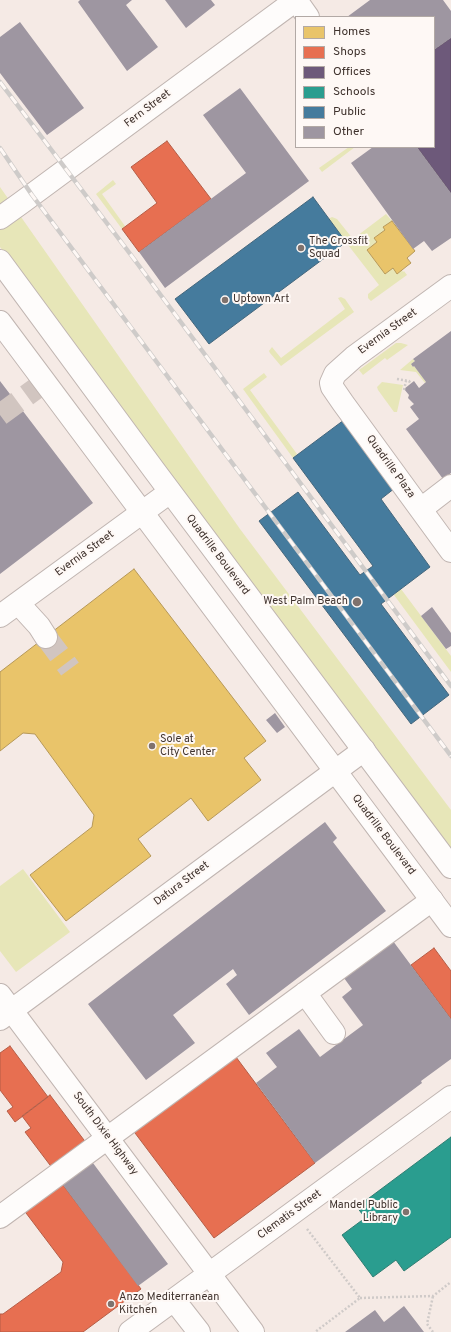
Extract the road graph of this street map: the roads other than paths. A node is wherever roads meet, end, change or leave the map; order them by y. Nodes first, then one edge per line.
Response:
1 (296, 0) edge
2 (307, 16) edge
3 (0, 218) edge
4 (0, 261) edge
5 (451, 286) edge
6 (0, 322) edge
7 (331, 383) joint
8 (451, 486) edge
9 (170, 492) junction
10 (421, 509) junction
11 (142, 513) junction
12 (451, 551) edge
13 (18, 603) junction
14 (0, 616) edge
15 (46, 637) tunnel mouth
16 (364, 750) junction
17 (335, 770) junction
18 (451, 867) edge
19 (432, 900) junction
20 (451, 926) edge
21 (305, 993) junction
22 (4, 1008) edge
23 (334, 1033) dead end
24 (451, 1097) edge
25 (107, 1137) junction
26 (0, 1217) edge
27 (210, 1274) junction
28 (174, 1300) junction
29 (130, 1332) edge
30 (199, 1332) edge
31 (253, 1332) edge

1 - 2 street
1 - 3 street, Fern Street
4 - 9 street, Quadrille Boulevard
5 - 7 street, Evernia Street
6 - 11 street, Quadrille Boulevard
7 - 10 street, Quadrille Plaza
8 - 10 street
9 - 11 street, Evernia Street
9 - 16 street, Quadrille Boulevard
10 - 12 street, Quadrille Plaza
11 - 13 street, Evernia Street
11 - 17 street, Quadrille Boulevard
13 - 14 street, Evernia Street
13 - 15 street
16 - 17 street, Datura Street
16 - 18 street, Quadrille Boulevard
17 - 19 street, Quadrille Boulevard
17 - 22 street, Datura Street
19 - 20 street, Quadrille Boulevard
19 - 21 street
21 - 23 street
21 - 25 street
22 - 25 street, South Dixie Highway
24 - 27 street, Clematis Street
25 - 26 street
25 - 27 street, South Dixie Highway
27 - 28 street, Clematis Street
27 - 31 street, South Dixie Highway
28 - 29 street, Clematis Street
28 - 30 street

